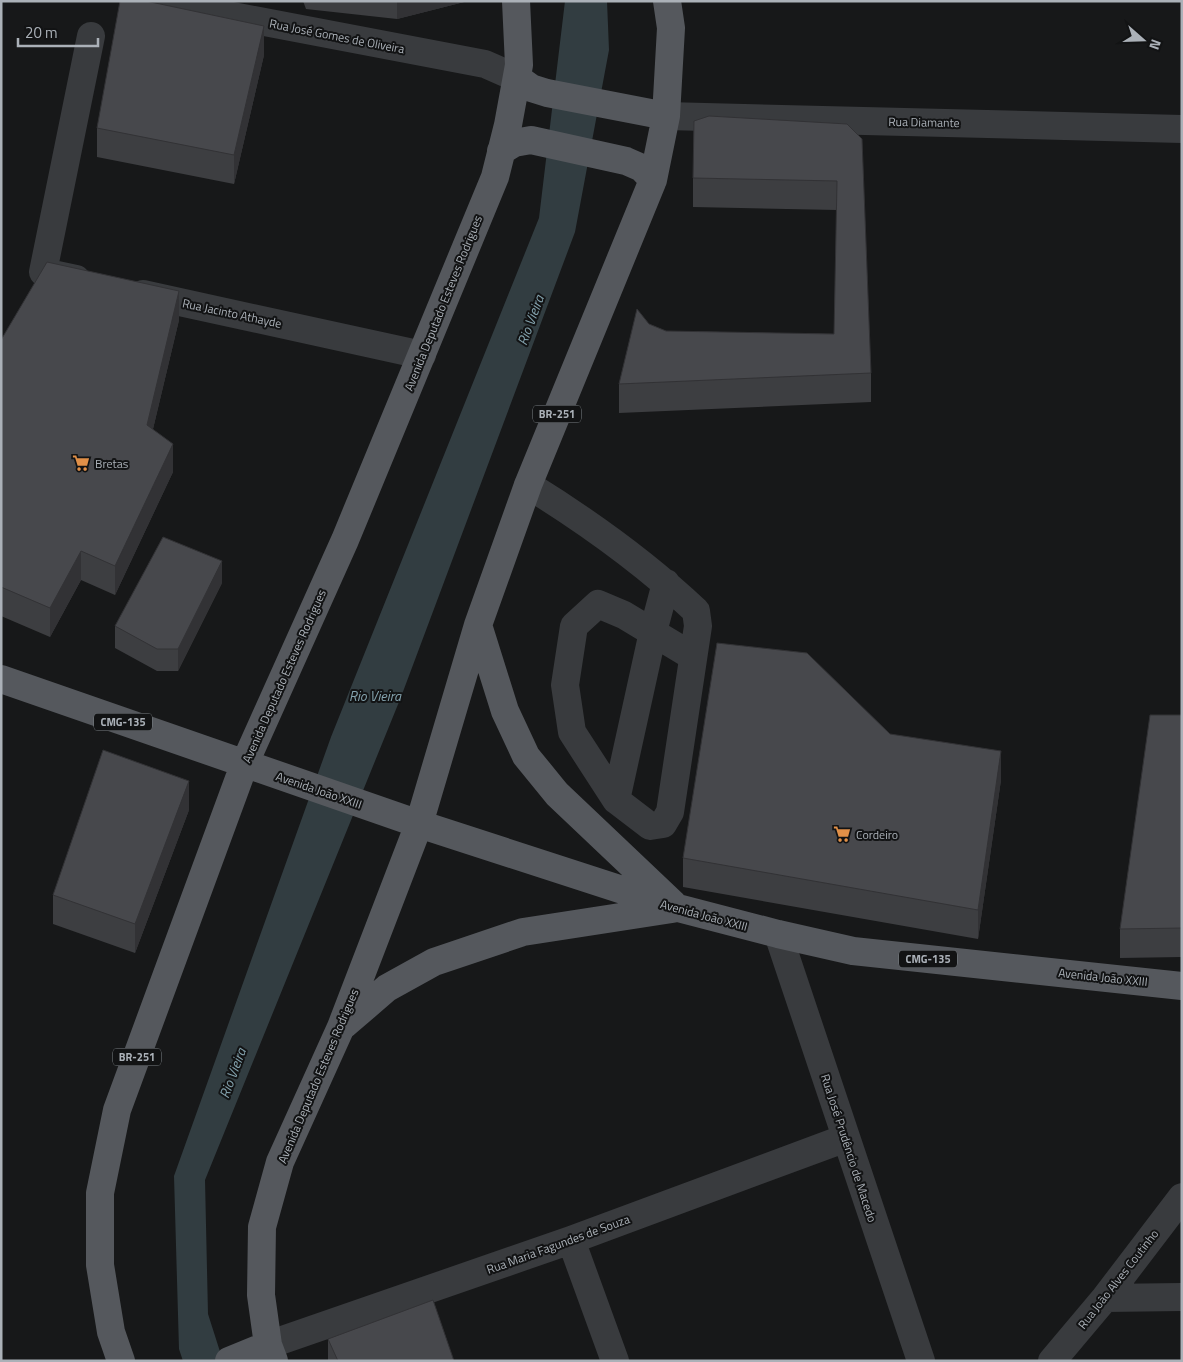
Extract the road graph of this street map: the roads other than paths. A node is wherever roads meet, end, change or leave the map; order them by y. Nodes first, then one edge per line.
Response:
1 (154, 1) edge
2 (516, 1) edge
3 (667, 1) edge
4 (92, 36) dead end
5 (517, 78) junction
6 (666, 116) junction
7 (1182, 129) edge
8 (501, 151) junction
9 (652, 180) junction
10 (43, 272) junction
11 (32, 297) edge
12 (422, 355) junction
13 (528, 485) junction
14 (666, 583) junction
15 (478, 625) junction
16 (653, 632) junction
17 (692, 656) junction
18 (1, 679) edge
19 (244, 765) junction
20 (616, 800) junction
21 (419, 824) junction
22 (678, 908) junction
23 (778, 934) junction
24 (1182, 986) edge
25 (341, 1027) junction
26 (846, 1138) junction
27 (1182, 1197) edge
28 (571, 1240) junction
29 (1182, 1297) edge
30 (1105, 1298) junction
31 (255, 1355) edge
32 (120, 1361) edge
33 (615, 1361) edge
34 (921, 1361) edge
35 (1052, 1361) edge

1 - 5 street, Rua José Gomes de Oliveira
2 - 5 main road, Avenida Deputado Esteves Rodrigues / BR-251
3 - 6 main road, Avenida Deputado Esteves Rodrigues / BR-251
4 - 10 street
5 - 6 main road
5 - 8 main road, Avenida Deputado Esteves Rodrigues / BR-251
6 - 7 street, Rua Diamante
6 - 9 main road, Avenida Deputado Esteves Rodrigues / BR-251
8 - 9 main road
8 - 12 main road, Avenida Deputado Esteves Rodrigues / BR-251
9 - 13 main road, Avenida Deputado Esteves Rodrigues / BR-251
10 - 11 street
10 - 12 street, Rua Jacinto Athayde
12 - 19 main road, Avenida Deputado Esteves Rodrigues / BR-251
13 - 14 street
13 - 15 main road, Avenida Deputado Esteves Rodrigues / BR-251
14 - 16 street
14 - 17 street
15 - 21 main road, Avenida Deputado Esteves Rodrigues / BR-251
15 - 22 main road
16 - 17 street
16 - 20 street
16 - 20 street
17 - 20 street
18 - 19 main road, CMG-135
19 - 21 main road, Avenida João XXIII / CMG-135
19 - 32 main road, Avenida Deputado Esteves Rodrigues / BR-251
21 - 22 main road, Avenida João XXIII / CMG-135
21 - 25 main road, Avenida Deputado Esteves Rodrigues / BR-251
22 - 23 main road, Avenida João XXIII / CMG-135
22 - 25 main road
23 - 24 main road, Avenida João XXIII / CMG-135
23 - 26 street, Rua José Prudêncio de Macedo
25 - 31 main road, Avenida Deputado Esteves Rodrigues / BR-251
26 - 28 street, Rua Maria Fagundes de Souza
26 - 34 street, Rua José Prudêncio de Macedo
27 - 30 street, Rua João Alves Coutinho
28 - 31 street, Rua Maria Fagundes de Souza
28 - 33 street
29 - 30 street
30 - 35 street, Rua João Alves Coutinho

